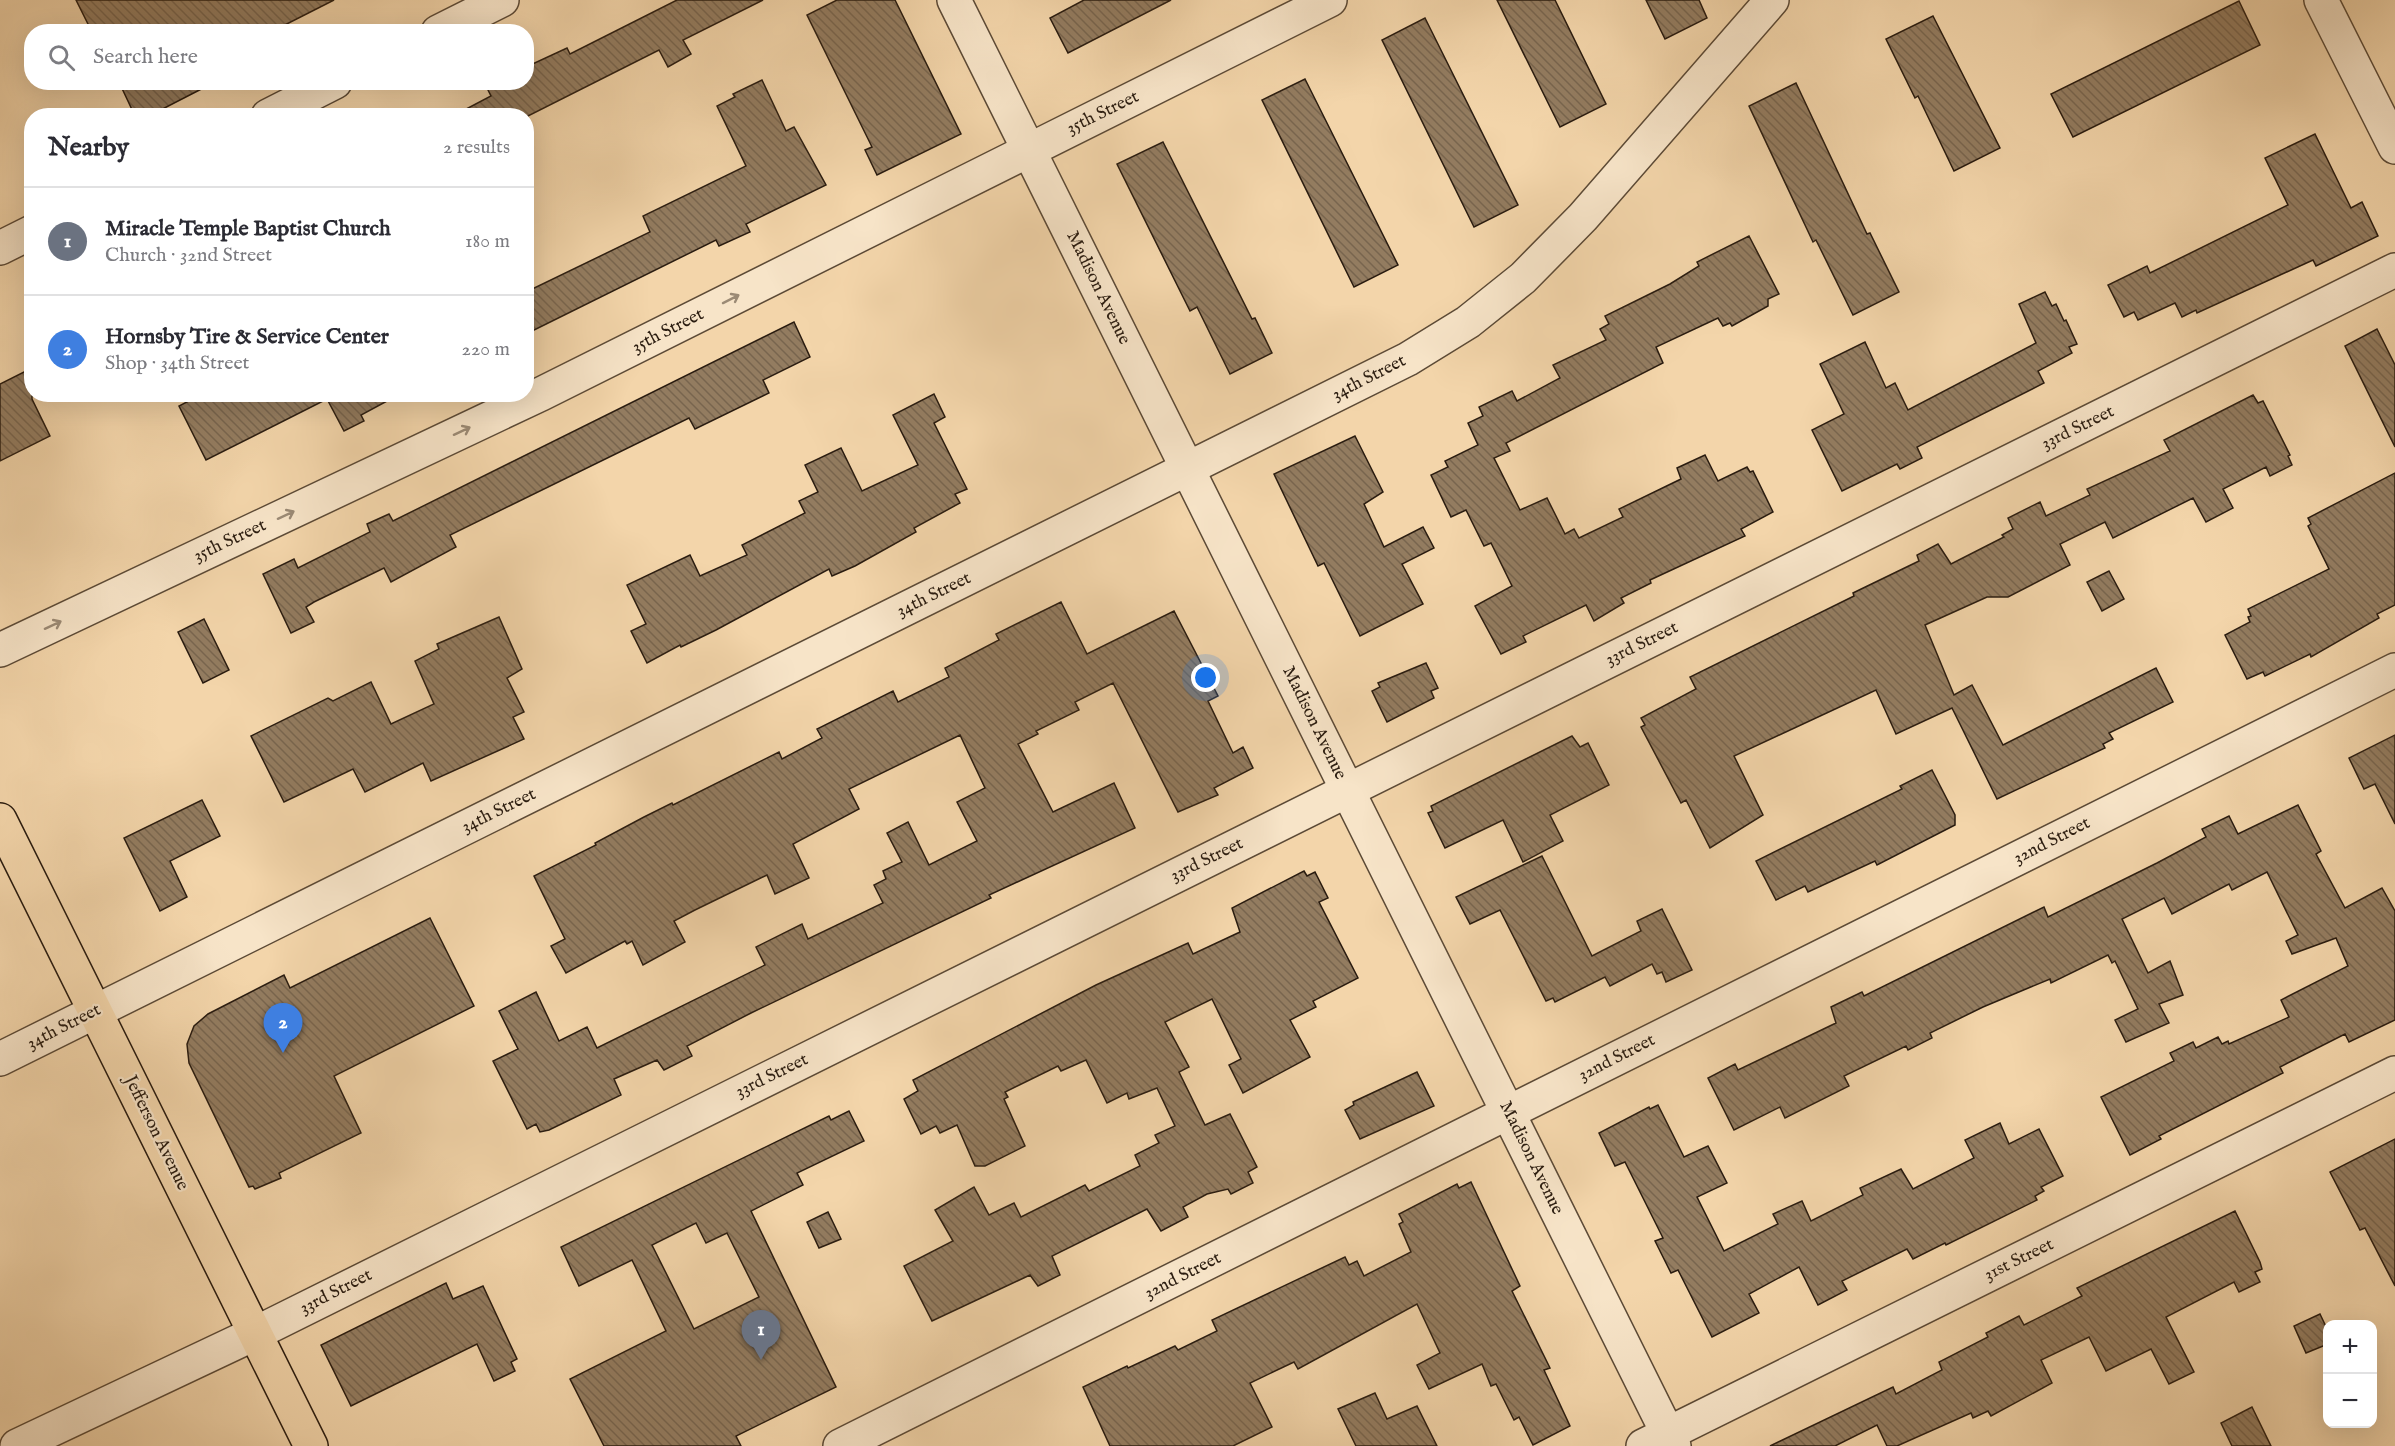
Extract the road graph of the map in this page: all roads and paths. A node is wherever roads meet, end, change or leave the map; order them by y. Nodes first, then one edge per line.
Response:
1 (502, 0) edge
2 (954, 0) edge
3 (1330, 0) edge
4 (1772, 0) edge
5 (2321, 0) edge
6 (454, 24) edge
7 (318, 90) edge
8 (284, 108) edge
9 (2395, 147) edge
10 (1029, 150) junction
11 (24, 236) edge
12 (0, 248) edge
13 (2395, 270) edge
14 (534, 397) edge
15 (524, 402) edge
16 (1188, 469) junction
17 (0, 650) edge
18 (2395, 670) edge
19 (1347, 791) junction
20 (0, 820) edge
21 (96, 1011) junction
22 (0, 1059) edge
23 (2395, 1073) edge
24 (1508, 1112) junction
25 (256, 1333) junction
26 (1661, 1442) edge
27 (17, 1446) edge
28 (311, 1446) edge
29 (840, 1446) edge

1 - 6 street
2 - 10 street, Madison Avenue
3 - 10 street, 35th Street
4 - 16 street, 34th Street
5 - 9 street
7 - 8 street
14 -> 10 street, 35th Street
10 - 16 street, Madison Avenue
11 - 12 street
13 - 19 street, 33rd Street
17 -> 15 street, 35th Street
16 - 19 street, Madison Avenue
16 - 21 street, 34th Street
18 - 24 street, 32nd Street
19 - 24 street, Madison Avenue
19 - 25 street, 33rd Street
20 - 21 main road, Jefferson Avenue
21 - 22 street, 34th Street
21 - 25 main road, Jefferson Avenue
23 - 26 street, 31st Street
24 - 26 street, Madison Avenue
24 - 29 street, 32nd Street
25 - 27 street, 33rd Street
25 - 28 main road, Jefferson Avenue

